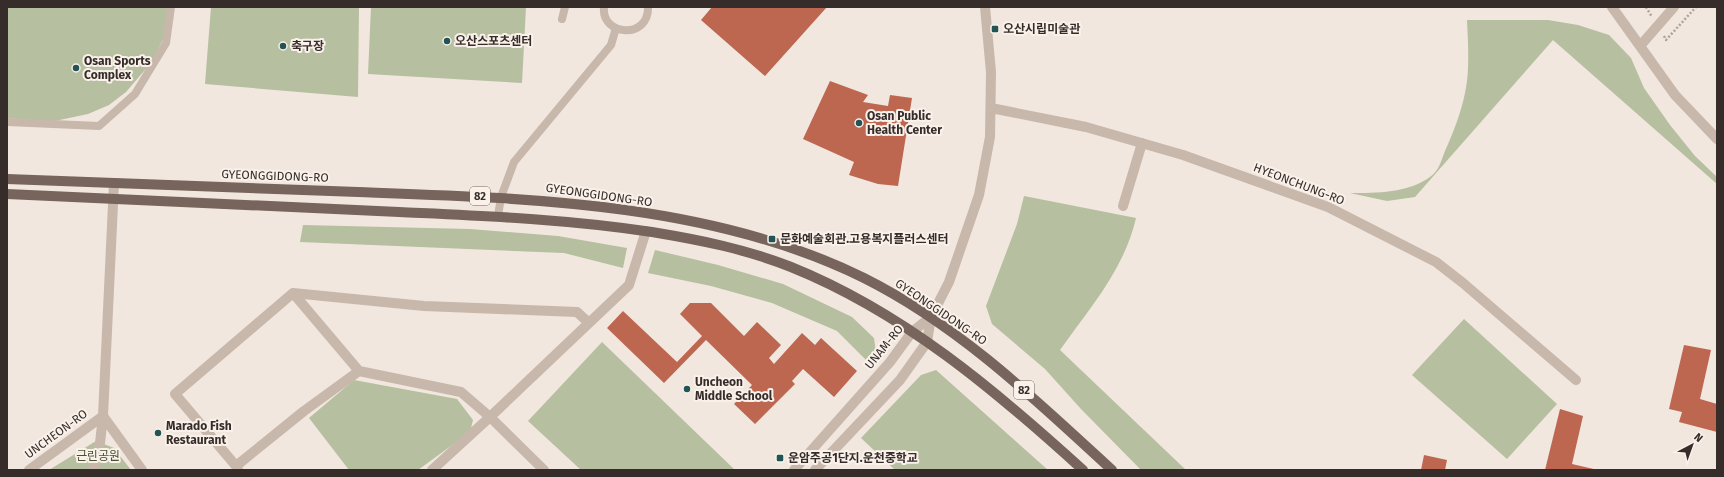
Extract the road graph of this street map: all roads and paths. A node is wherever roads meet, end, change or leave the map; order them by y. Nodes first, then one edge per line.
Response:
1 (171, 7) edge
2 (566, 7) edge
3 (604, 7) edge
4 (648, 7) edge
5 (985, 7) edge
6 (1612, 7) edge
7 (1674, 7) edge
8 (1696, 7) edge
9 (562, 19) dead end
10 (616, 28) junction
11 (1666, 40) dead end
12 (1640, 46) junction
13 (991, 108) junction
14 (7, 122) edge
15 (1717, 139) edge
16 (1142, 143) junction
17 (7, 179) edge
18 (114, 183) junction
19 (7, 194) edge
20 (502, 197) junction
21 (113, 199) junction
22 (1124, 206) dead end
23 (498, 216) junction
24 (646, 231) junction
25 (293, 293) junction
26 (931, 317) junction
27 (589, 323) junction
28 (912, 332) junction
29 (927, 342) junction
30 (359, 371) junction
31 (1576, 380) dead end
32 (103, 416) junction
33 (490, 418) junction
34 (237, 468) edge
35 (435, 469) edge
36 (29, 470) edge
37 (93, 470) edge
38 (142, 470) edge
39 (544, 470) edge
40 (794, 470) edge
41 (815, 470) edge
42 (1083, 470) edge
43 (1112, 470) edge

1 - 14 lane
2 - 9 lane
3 - 10 lane
4 - 10 lane
5 - 13 street
6 - 12 street
7 - 12 street
8 - 11 path
10 - 20 lane
12 - 15 street
13 - 16 street, HYEONCHUNG-RO
13 - 26 street
16 - 22 street
16 - 31 street, HYEONCHUNG-RO
17 - 18 main road, GYEONGGIDONG-RO / 82
18 - 20 main road, GYEONGGIDONG-RO / 82
18 - 21 street
19 - 21 main road, 82
20 - 23 lane
20 - 26 main road, GYEONGGIDONG-RO / 82
21 - 23 main road, 82
21 - 32 street
23 - 24 main road, 82
24 - 27 street
24 - 28 main road, 82
25 - 27 street
25 - 30 street
25 - 34 street
26 - 28 street, UNAM-RO
26 - 29 street
26 - 43 main road, GYEONGGIDONG-RO / 82
27 - 33 street
28 - 29 main road, 82
28 - 40 street, UNAM-RO
29 - 41 street
29 - 42 main road, 82
30 - 33 street
30 - 34 street
32 - 36 street, UNCHEON-RO
32 - 37 street
32 - 38 street, UNCHEON-RO
33 - 35 street
33 - 39 street

